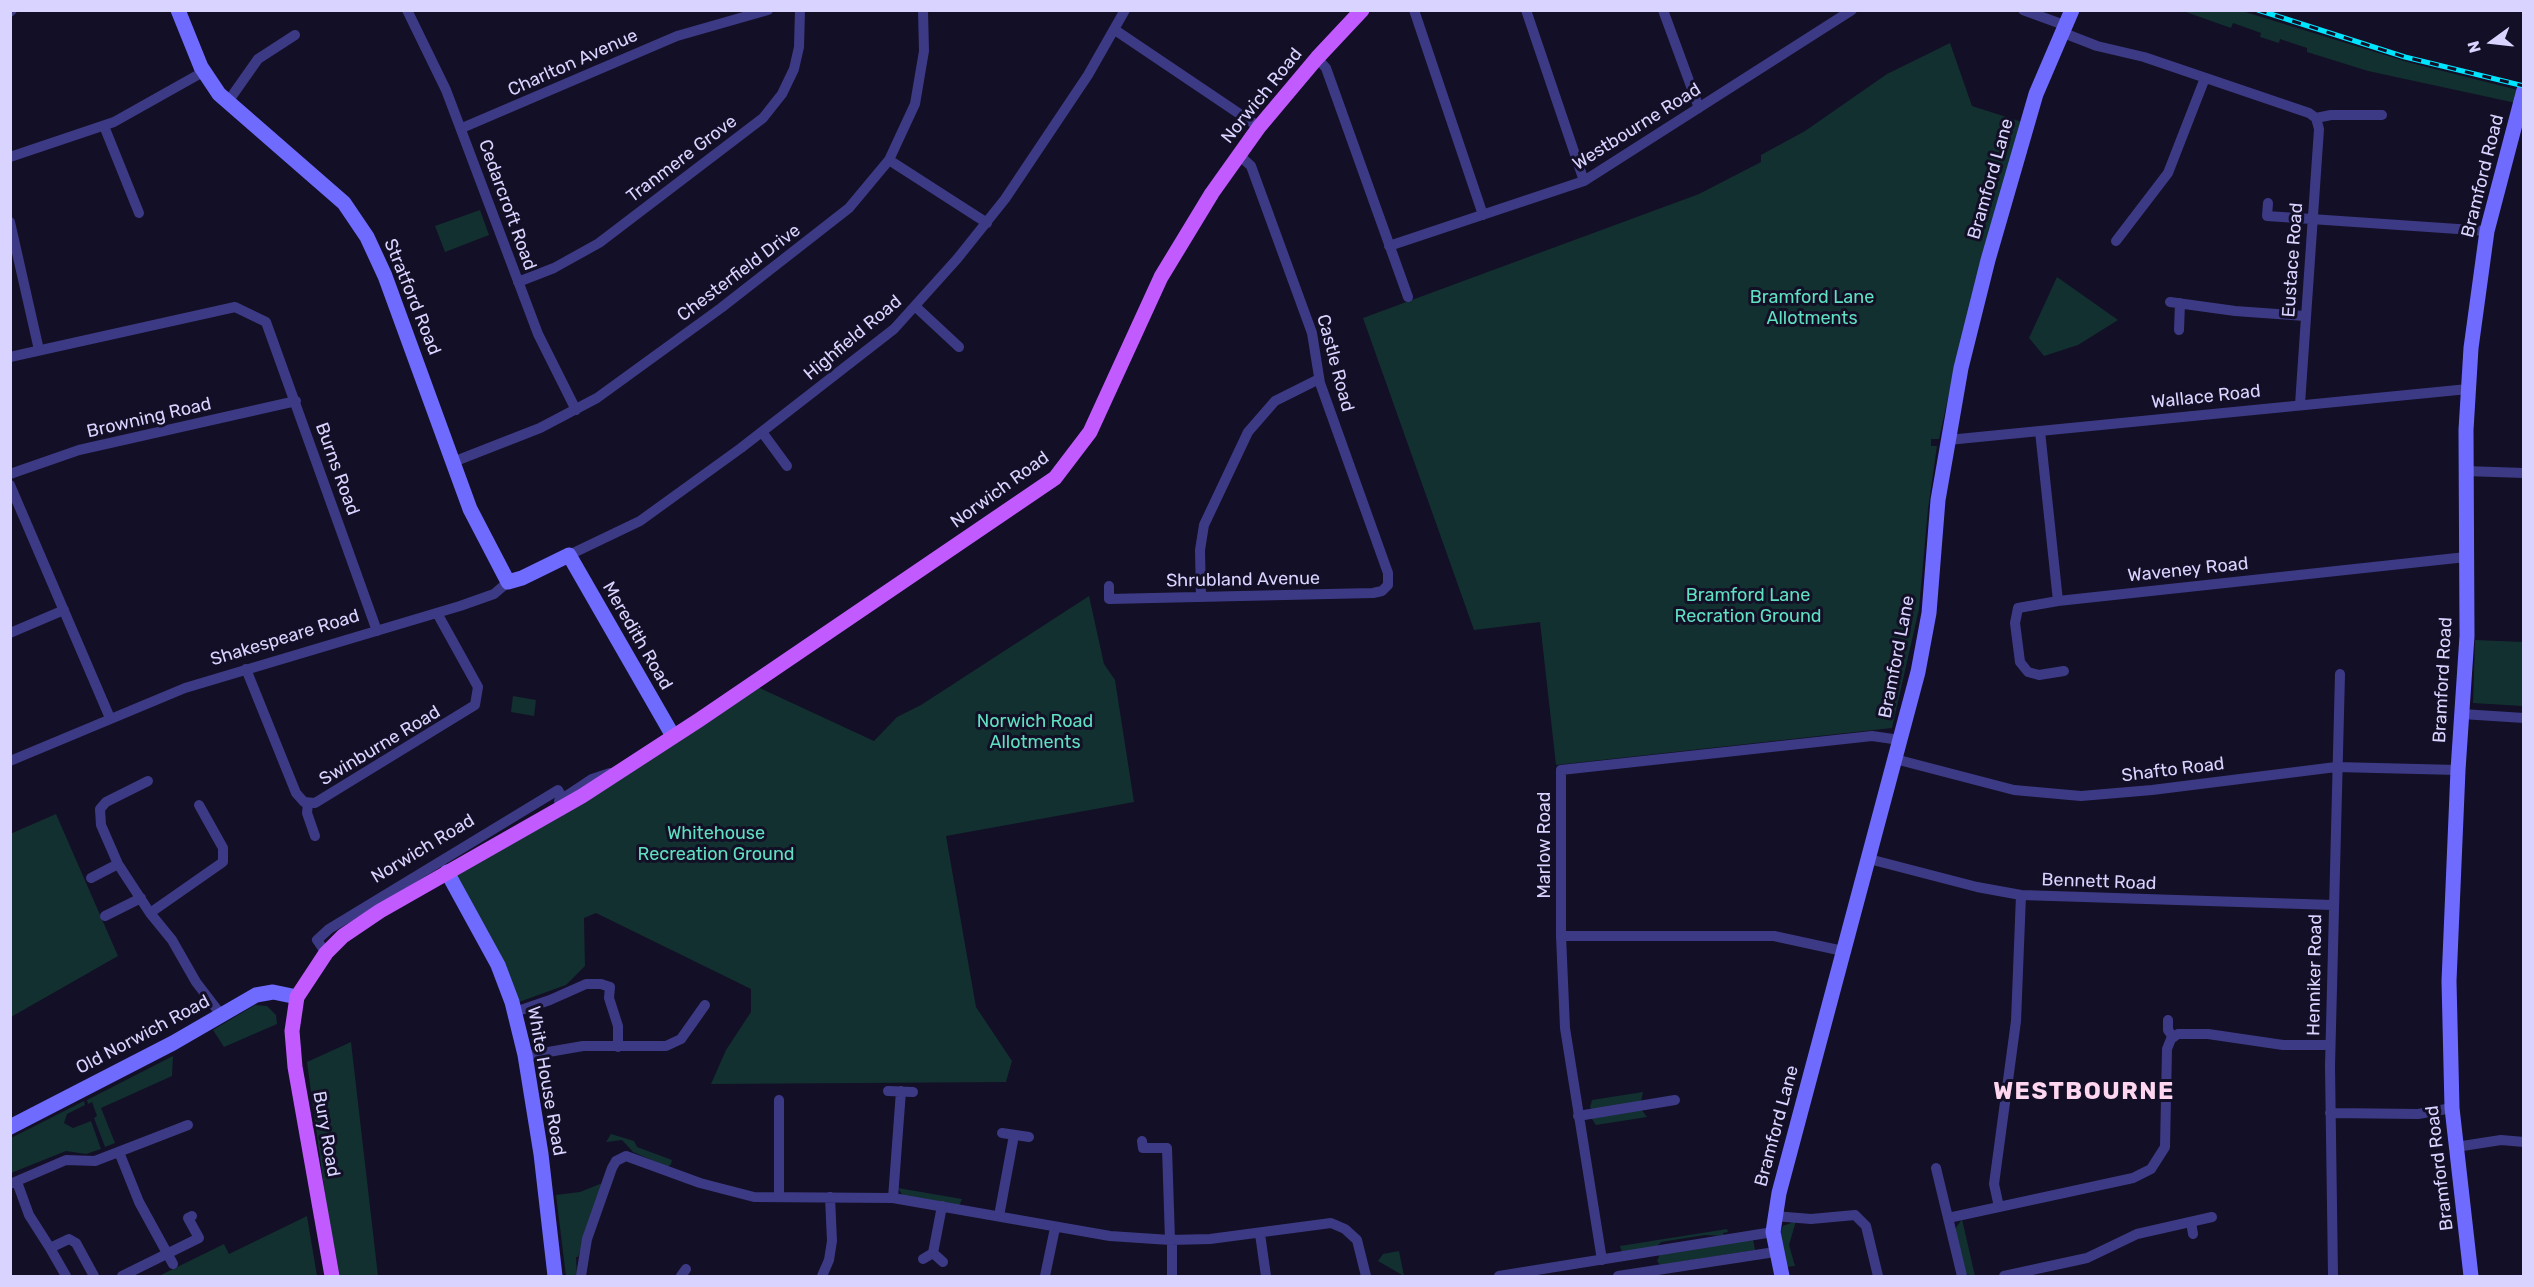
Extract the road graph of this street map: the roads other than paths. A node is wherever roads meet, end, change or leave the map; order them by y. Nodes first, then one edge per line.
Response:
1 (178, 10) edge
2 (407, 10) edge
3 (768, 10) edge
4 (800, 10) edge
5 (923, 10) edge
6 (1125, 10) edge
7 (1362, 10) edge
8 (1414, 10) edge
9 (1526, 10) edge
10 (1663, 10) edge
11 (1852, 10) edge
12 (2023, 10) edge
13 (2072, 10) edge
14 (2062, 29) junction
15 (1114, 30) junction
16 (295, 35) dead end
17 (1317, 58) junction
18 (203, 72) junction
19 (2205, 78) junction
20 (2523, 90) edge
21 (227, 103) junction
22 (1699, 108) junction
23 (2382, 115) dead end
24 (2521, 116) edge
25 (2316, 118) junction
26 (104, 126) junction
27 (1259, 127) junction
28 (462, 128) junction
29 (1239, 155) junction
30 (10, 157) edge
31 (889, 160) junction
32 (1584, 181) junction
33 (2268, 203) dead end
34 (139, 213) dead end
35 (1483, 215) junction
36 (2314, 219) junction
37 (10, 222) edge
38 (987, 223) junction
39 (2487, 231) junction
40 (2116, 241) dead end
41 (1389, 246) junction
42 (518, 282) junction
43 (1408, 297) dead end
44 (916, 307) junction
45 (2306, 316) junction
46 (2179, 330) dead end
47 (959, 347) dead end
48 (39, 350) junction
49 (10, 357) edge
50 (1319, 379) junction
51 (2468, 389) junction
52 (296, 401) junction
53 (2300, 404) junction
54 (576, 410) junction
55 (2040, 431) junction
56 (762, 432) junction
57 (1948, 440) junction
58 (453, 462) junction
59 (787, 466) dead end
60 (2465, 471) junction
61 (2523, 473) edge
62 (10, 474) edge
63 (10, 485) edge
64 (569, 555) junction
65 (2466, 557) junction
66 (508, 582) junction
67 (1388, 585) joint
68 (1108, 586) dead end
69 (1201, 597) junction
70 (2058, 601) junction
71 (64, 610) junction
72 (437, 613) junction
73 (377, 630) junction
74 (10, 633) edge
75 (246, 669) junction
76 (2064, 671) dead end
77 (2340, 674) dead end
78 (2462, 714) junction
79 (110, 718) junction
80 (2523, 718) edge
81 (673, 736) junction
82 (1900, 740) junction
83 (1895, 759) junction
84 (10, 761) edge
85 (2336, 767) junction
86 (622, 770) junction
87 (2458, 770) junction
88 (148, 781) dead end
89 (564, 801) junction
90 (308, 803) junction
91 (200, 805) dead end
92 (315, 836) dead end
93 (1869, 859) junction
94 (118, 864) junction
95 (447, 872) junction
96 (91, 878) dead end
97 (2021, 895) junction
98 (141, 898) junction
99 (2334, 905) junction
100 (150, 913) junction
101 (105, 916) dead end
102 (1561, 936) junction
103 (1843, 951) junction
104 (326, 953) junction
105 (297, 997) junction
106 (705, 1005) dead end
107 (514, 1012) junction
108 (222, 1016) junction
109 (2168, 1020) dead end
110 (2173, 1037) junction
111 (2331, 1045) junction
112 (618, 1047) junction
113 (525, 1056) junction
114 (888, 1091) dead end
115 (901, 1091) junction
116 (914, 1092) dead end
117 (779, 1100) dead end
118 (1675, 1100) dead end
119 (2452, 1108) junction
120 (2330, 1113) junction
121 (1578, 1116) junction
122 (188, 1125) dead end
123 (10, 1127) edge
124 (1002, 1133) dead end
125 (1014, 1135) junction
126 (1029, 1137) dead end
127 (1142, 1141) dead end
128 (2523, 1142) edge
129 (2456, 1147) junction
130 (119, 1152) junction
131 (1936, 1168) dead end
132 (14, 1183) edge
133 (2090, 1187) junction
134 (779, 1197) junction
135 (830, 1197) junction
136 (893, 1198) junction
137 (2093, 1200) dead end
138 (942, 1206) junction
139 (1998, 1207) junction
140 (192, 1216) dead end
141 (999, 1216) junction
142 (2212, 1217) dead end
143 (1948, 1218) junction
144 (2191, 1222) junction
145 (1774, 1224) junction
146 (1054, 1228) junction
147 (1260, 1234) junction
148 (2193, 1234) dead end
149 (1171, 1240) junction
150 (50, 1248) junction
151 (1648, 1252) junction
152 (1775, 1252) junction
153 (933, 1253) junction
154 (170, 1259) junction
155 (922, 1259) dead end
156 (1602, 1260) junction
157 (943, 1262) dead end
158 (1651, 1271) junction
159 (1555, 1272) edge
160 (66, 1276) edge
161 (94, 1276) edge
162 (122, 1276) edge
163 (332, 1276) edge
164 (555, 1276) edge
165 (581, 1276) edge
166 (822, 1276) edge
167 (1045, 1276) edge
168 (1172, 1276) edge
169 (1266, 1276) edge
170 (1366, 1276) edge
171 (1499, 1276) edge
172 (1618, 1276) edge
173 (1782, 1276) edge
174 (1878, 1276) edge
175 (1962, 1276) edge
176 (2004, 1276) edge
177 (2333, 1276) edge
178 (2471, 1276) edge

1 - 18 street, Stratford Road
2 - 28 street, Cedarcroft Road
3 - 28 street, Charlton Avenue
4 - 42 street, Tranmere Grove
5 - 31 street, Chesterfield Drive
6 - 15 street, Highfield Road
7 - 17 main road, Norwich Road
8 - 35 street
9 - 32 street
10 - 22 street
11 - 22 street, Westbourne Road
12 - 14 street
13 - 14 street, Bramford Lane
14 - 19 street
14 - 57 street, Bramford Lane
15 - 27 street
15 - 38 street, Highfield Road
16 - 21 street
17 - 27 main road, Norwich Road
17 - 41 street
18 - 21 street, Stratford Road
18 - 26 street
19 - 25 street
19 - 40 street
20 - 24 street, Bramford Road
21 - 58 street, Stratford Road
22 - 32 street, Westbourne Road
23 - 25 street
24 - 39 street, Bramford Road
25 - 36 street, Eustace Road
26 - 30 street
26 - 34 street
27 - 29 main road, Norwich Road
28 - 42 street, Cedarcroft Road
29 - 50 street, Castle Road
29 - 81 main road, Norwich Road
31 - 38 street
31 - 54 street, Chesterfield Drive
32 - 35 street, Westbourne Road
33 - 36 street
35 - 41 street, Westbourne Road
36 - 39 street
36 - 45 street, Eustace Road
37 - 48 street
38 - 44 street, Highfield Road
39 - 51 street, Bramford Road
41 - 43 street
42 - 54 street, Cedarcroft Road
44 - 47 street
44 - 56 street, Highfield Road
45 - 46 street
45 - 53 street, Eustace Road
48 - 49 street
48 - 52 street, Burns Road
50 - 67 street, Castle Road
50 - 69 street
51 - 53 street, Wallace Road
51 - 60 street, Bramford Road
52 - 62 street, Browning Road
52 - 73 street, Burns Road
53 - 55 street, Wallace Road
54 - 58 street, Chesterfield Drive
55 - 57 street, Wallace Road
55 - 70 street
56 - 59 street
56 - 64 street, Highfield Road
57 - 82 street, Bramford Lane
58 - 66 street, Stratford Road
60 - 61 street
60 - 65 street, Bramford Road
63 - 71 street
64 - 66 street, Shakespeare Road
64 - 81 street, Meredith Road
65 - 70 street, Waveney Road
65 - 78 street, Bramford Road
66 - 72 street, Shakespeare Road
67 - 69 street, Shrubland Avenue
68 - 69 street, Shrubland Avenue
70 - 76 street, Waveney Road
71 - 74 street
71 - 79 street
72 - 73 street, Shakespeare Road
72 - 90 street, Swinburne Road
73 - 75 street, Shakespeare Road
75 - 79 street, Shakespeare Road
75 - 90 street, Swinburne Road
77 - 85 street, Henniker Road
78 - 80 street
78 - 87 street, Bramford Road
79 - 84 street, Shakespeare Road
81 - 86 main road, Norwich Road
82 - 83 street, Bramford Lane
82 - 102 street, Marlow Road
83 - 85 street, Shafto Road
83 - 93 street, Bramford Lane
85 - 87 street, Shafto Road
85 - 99 street, Henniker Road
86 - 89 main road, Norwich Road
86 - 89 street, Norwich Road
87 - 119 street, Bramford Road
88 - 94 street
89 - 95 main road, Norwich Road
89 - 104 street, Norwich Road
90 - 92 street
91 - 100 street
93 - 97 street, Bennett Road
93 - 103 street, Bramford Lane
94 - 96 street
94 - 98 street
95 - 104 main road, Norwich Road
95 - 107 street, White House Road
97 - 99 street, Bennett Road
97 - 139 street
98 - 100 street
98 - 101 street
99 - 111 street, Henniker Road
100 - 108 street
102 - 103 street
102 - 121 street, Marlow Road
103 - 145 street, Bramford Lane
104 - 105 main road, Norwich Road
105 - 108 street, Old Norwich Road
105 - 163 main road, Bury Road
106 - 112 street
107 - 112 street
107 - 113 street, White House Road
108 - 123 street, Old Norwich Road
109 - 110 street
110 - 111 street
110 - 133 street
111 - 120 street, Henniker Road
112 - 113 street
113 - 164 street, White House Road
114 - 115 street
115 - 116 street
115 - 136 street
117 - 134 street
118 - 121 street
119 - 120 street
119 - 129 street, Bramford Road
120 - 177 street, Henniker Road
121 - 156 street, Marlow Road
122 - 130 street
124 - 125 street
125 - 126 street
125 - 141 street
127 - 149 street
128 - 129 street
129 - 178 street, Bramford Road
130 - 132 street
130 - 154 street
131 - 143 street
132 - 150 street
133 - 137 street
133 - 139 street
134 - 135 street
134 - 165 street
135 - 136 street
135 - 166 street
136 - 138 street
138 - 141 street
138 - 153 street
139 - 143 street
140 - 154 street
141 - 146 street
142 - 144 street
143 - 175 street
144 - 148 street
144 - 176 street
145 - 151 street
145 - 152 street, Bramford Lane
145 - 174 street
146 - 149 street
146 - 167 street
147 - 149 street
147 - 169 street
147 - 170 street
149 - 168 street
150 - 160 street
150 - 161 street
151 - 156 street
151 - 158 street
152 - 158 street
152 - 173 street, Bramford Lane
153 - 155 street
153 - 157 street
154 - 162 street
156 - 159 street
158 - 172 street
159 - 171 street

